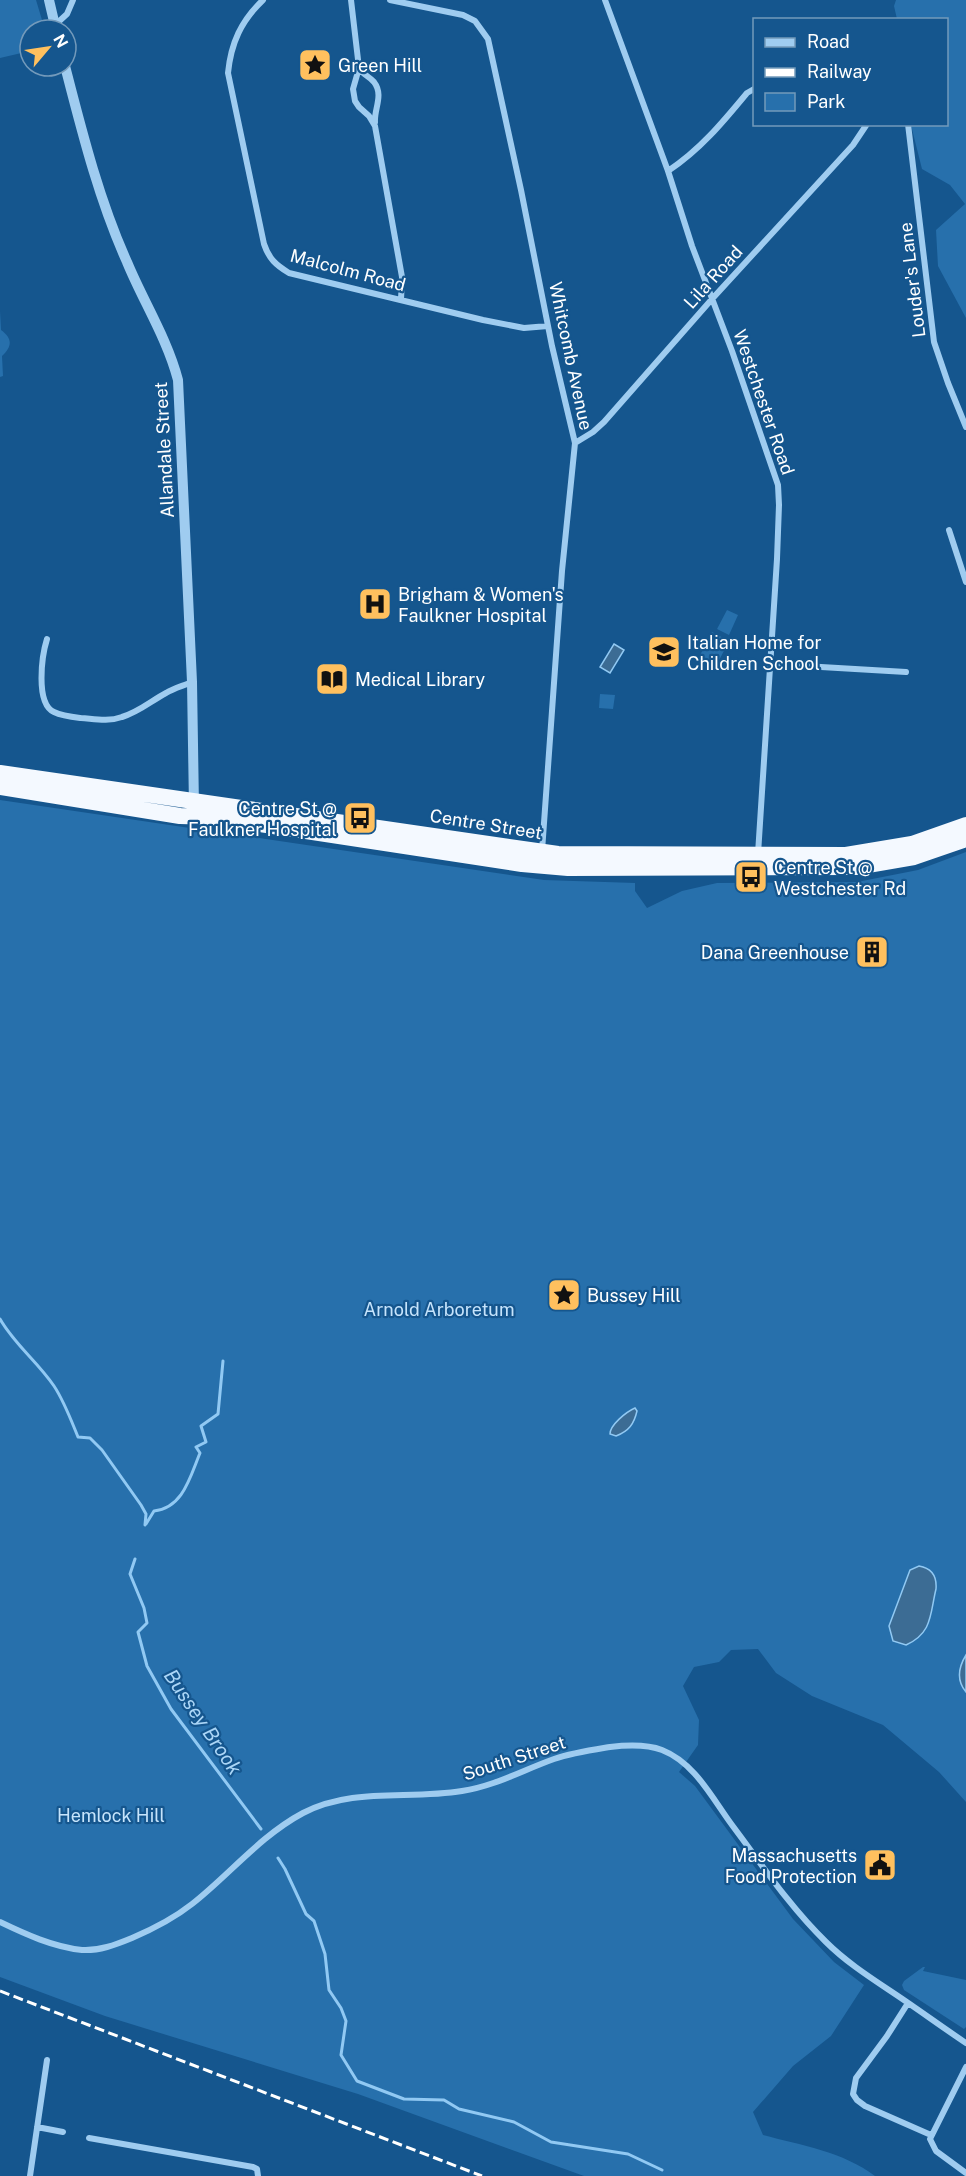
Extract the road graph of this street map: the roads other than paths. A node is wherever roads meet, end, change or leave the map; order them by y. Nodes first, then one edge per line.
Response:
1 (49, 0) edge
2 (73, 0) edge
3 (263, 0) edge
4 (351, 0) edge
5 (390, 0) edge
6 (605, 0) edge
7 (54, 18) edge
8 (64, 18) edge
9 (360, 68) junction
10 (68, 78) edge
11 (753, 89) edge
12 (375, 126) junction
13 (866, 126) edge
14 (908, 126) edge
15 (668, 171) junction
16 (712, 299) junction
17 (401, 300) junction
18 (548, 326) junction
19 (966, 427) edge
20 (575, 443) junction
21 (949, 530) dead end
22 (966, 582) edge
23 (47, 639) dead end
24 (770, 664) junction
25 (906, 672) dead end
26 (192, 682) junction
27 (0, 773) edge
28 (0, 787) edge
29 (194, 809) junction
30 (966, 825) edge
31 (966, 839) edge
32 (542, 860) junction
33 (758, 862) junction
34 (0, 1922) edge
35 (908, 2003) junction
36 (966, 2043) edge
37 (47, 2060) dead end
38 (966, 2067) edge
39 (37, 2127) junction
40 (63, 2132) dead end
41 (931, 2135) junction
42 (89, 2138) dead end
43 (966, 2173) edge
44 (30, 2176) edge
45 (258, 2176) edge

1 - 7 street
2 - 8 street
3 - 17 street, Malcolm Road
4 - 9 street
5 - 18 street, Whitcomb Avenue
6 - 15 street, Westchester Road
9 - 12 street
9 - 12 street
10 - 26 street, Allandale Street
11 - 15 street
12 - 17 street
13 - 16 street, Lila Road
14 - 19 street, Louder's Lane
15 - 16 street, Westchester Road
16 - 20 street, Lila Road
16 - 24 street, Westchester Road
17 - 18 street, Malcolm Road
18 - 20 street, Whitcomb Avenue
20 - 32 street, Whitcomb Avenue
21 - 22 street
23 - 26 street
24 - 25 street
24 - 33 street, Westchester Road
26 - 29 street, Allandale Street
27 - 29 highway, Centre Street
28 - 29 highway, Centre Street
29 - 32 highway, Centre Street
30 - 33 highway, Centre Street
31 - 33 highway, Centre Street
32 - 33 highway, Centre Street
34 - 35 street, South Street
35 - 36 street, South Street
35 - 41 street
37 - 39 street
38 - 41 street
39 - 40 street
39 - 44 street
41 - 43 street
42 - 45 street

